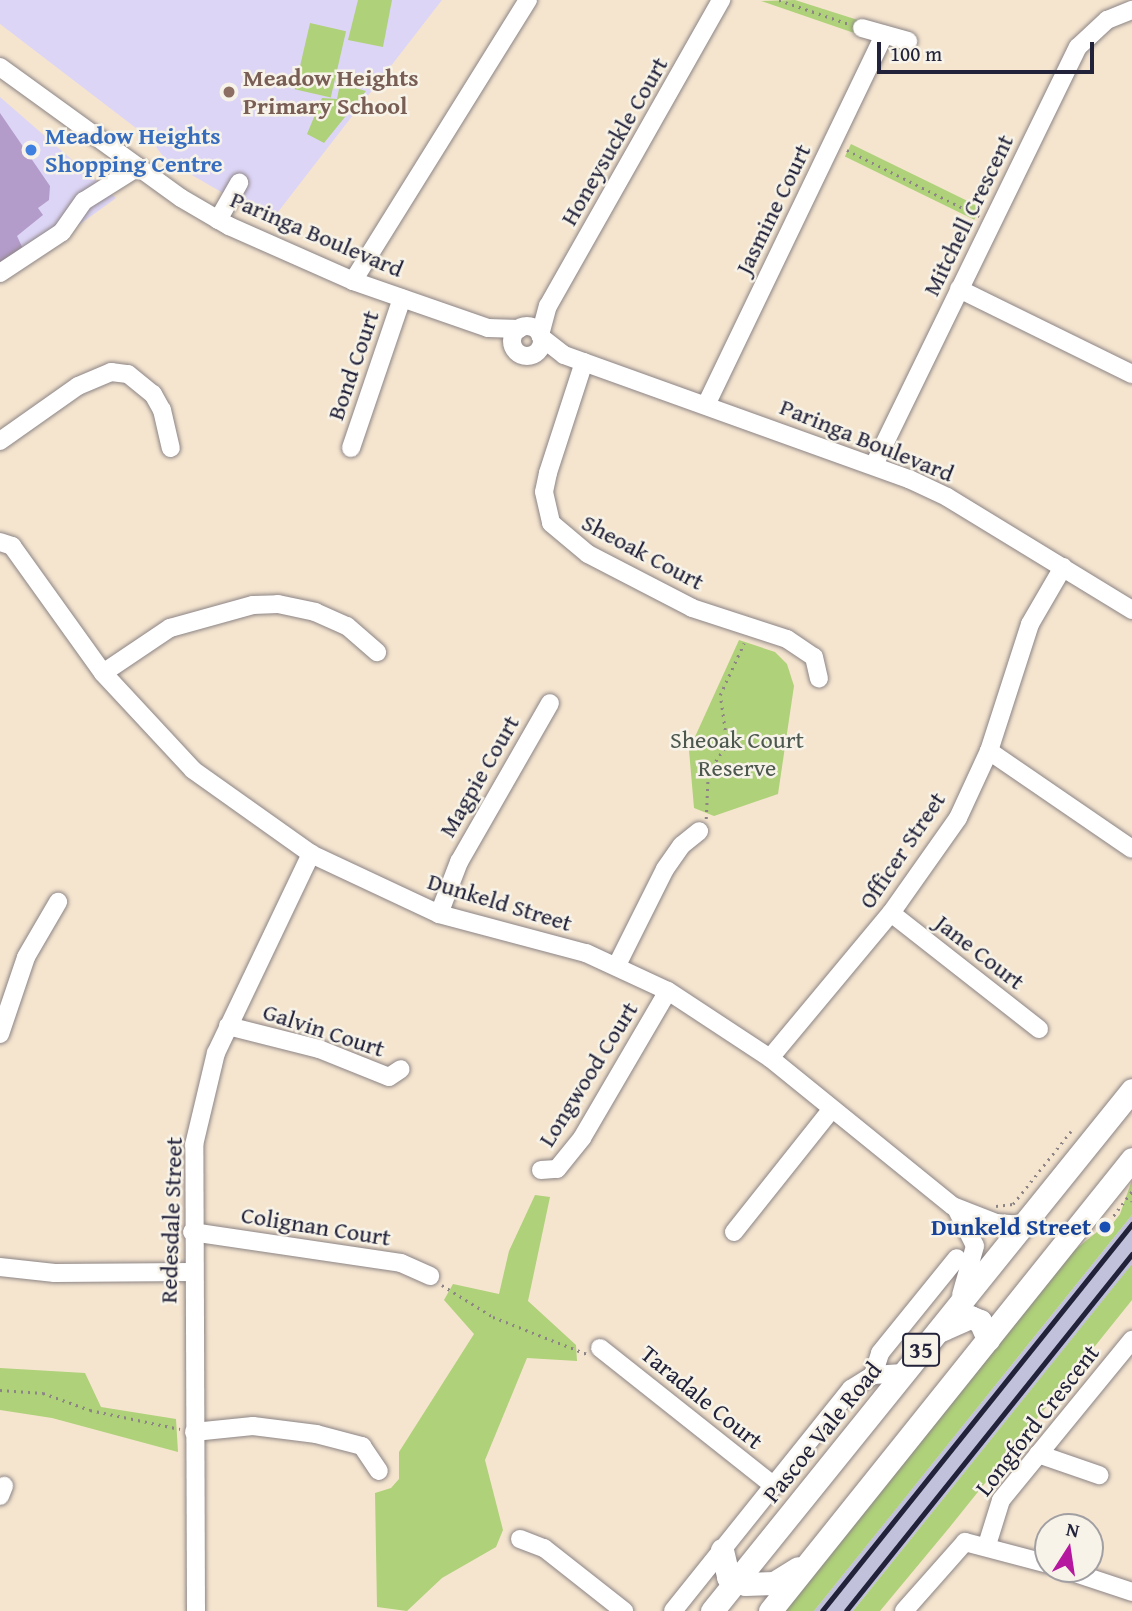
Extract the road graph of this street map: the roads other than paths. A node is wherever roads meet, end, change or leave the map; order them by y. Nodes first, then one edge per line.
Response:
1 (528, 0) edge
2 (721, 0) edge
3 (1132, 10) edge
4 (862, 28) road end
5 (884, 35) junction
6 (908, 41) dead end
7 (0, 67) edge
8 (138, 167) junction
9 (239, 183) dead end
10 (218, 220) junction
11 (0, 273) edge
12 (353, 281) junction
13 (959, 289) junction
14 (402, 298) junction
15 (548, 306) junction
16 (488, 328) junction
17 (521, 328) junction
18 (539, 342) junction
19 (514, 348) junction
20 (584, 362) junction
21 (1132, 374) edge
22 (706, 405) junction
23 (0, 440) edge
24 (171, 448) dead end
25 (350, 450) dead end
26 (874, 465) junction
27 (6, 544) edge
28 (1063, 567) junction
29 (1132, 610) edge
30 (377, 652) dead end
31 (103, 673) junction
32 (819, 678) dead end
33 (550, 703) dead end
34 (989, 751) junction
35 (699, 831) road end
36 (1132, 849) edge
37 (311, 853) junction
38 (58, 902) dead end
39 (891, 913) junction
40 (439, 914) junction
41 (617, 965) junction
42 (668, 991) junction
43 (228, 1026) junction
44 (1039, 1029) dead end
45 (0, 1034) edge
46 (770, 1058) junction
47 (401, 1069) dead end
48 (1132, 1090) edge
49 (832, 1110) junction
50 (1132, 1160) edge
51 (541, 1170) dead end
52 (953, 1206) junction
53 (1023, 1225) junction
54 (192, 1232) junction
55 (734, 1232) dead end
56 (957, 1258) dead end
57 (0, 1267) edge
58 (192, 1272) junction
59 (430, 1276) road end
60 (957, 1306) junction
61 (930, 1339) junction
62 (988, 1339) junction
63 (1132, 1340) edge
64 (606, 1352) road end
65 (903, 1373) junction
66 (873, 1376) junction
67 (194, 1432) junction
68 (1038, 1454) junction
69 (379, 1471) dead end
70 (1099, 1475) dead end
71 (773, 1485) junction
72 (520, 1539) dead end
73 (987, 1545) junction
74 (722, 1550) junction
75 (815, 1554) junction
76 (1034, 1560) edge
77 (735, 1582) junction
78 (1104, 1583) edge
79 (1132, 1592) edge
80 (196, 1611) edge
81 (624, 1611) edge
82 (673, 1611) edge
83 (712, 1611) edge
84 (771, 1611) edge
85 (904, 1611) edge

1 - 12 street
2 - 15 street, Honeysuckle Court
3 - 13 street, Mitchell Crescent
4 - 5 street
5 - 6 street
5 - 22 street, Jasmine Court
7 - 8 street, Paringa Boulevard
8 - 10 street, Paringa Boulevard
8 - 11 street
9 - 10 street
10 - 12 street, Paringa Boulevard
12 - 14 street, Paringa Boulevard
13 - 21 street
13 - 26 street, Mitchell Crescent
14 - 16 street, Paringa Boulevard
14 - 25 street, Bond Court
15 - 17 street, Honeysuckle Court
15 - 18 street, Honeysuckle Court
16 - 17 street, Paringa Boulevard
16 - 19 street, Paringa Boulevard
17 - 18 street
17 - 19 street
18 - 19 street
18 - 20 street, Paringa Boulevard
20 - 22 street, Paringa Boulevard
20 - 32 street, Sheoak Court
22 - 26 street, Paringa Boulevard
23 - 24 street
26 - 28 street, Paringa Boulevard
27 - 31 street, Dunkeld Street
28 - 29 street, Paringa Boulevard
28 - 34 street, Officer Street
30 - 31 street
31 - 37 street, Dunkeld Street
33 - 40 street, Magpie Court
34 - 36 street
34 - 39 street, Officer Street
35 - 41 street
37 - 40 street, Dunkeld Street
37 - 43 street, Redesdale Street
38 - 45 street
39 - 44 street, Jane Court
39 - 46 street, Officer Street
40 - 41 street, Dunkeld Street
41 - 42 street, Dunkeld Street
42 - 46 street, Dunkeld Street
42 - 51 street, Longwood Court
43 - 47 street, Galvin Court
43 - 54 street, Redesdale Street
46 - 49 street, Dunkeld Street
48 - 53 main road, Pascoe Vale Road / 35
49 - 52 street, Dunkeld Street
49 - 55 street
50 - 62 main road, 35
52 - 53 street, Dunkeld Street
52 - 60 street, Dunkeld Street
53 - 60 main road, Pascoe Vale Road / 35
54 - 58 street, Redesdale Street
54 - 59 street, Colignan Court
56 - 66 street
57 - 58 street
58 - 67 street, Redesdale Street
60 - 61 main road, Pascoe Vale Road / 35
61 - 62 main road
61 - 65 main road, Pascoe Vale Road / 35
62 - 75 main road, 35
63 - 68 street, Longford Crescent
64 - 71 street, Taradale Court
65 - 66 street
65 - 77 main road, Pascoe Vale Road / 35
66 - 71 street
67 - 69 street
67 - 80 street, Redesdale Street
68 - 70 street
68 - 73 street, Longford Crescent
71 - 74 street
72 - 81 street
73 - 76 street
73 - 85 street
74 - 77 main road
74 - 82 street
75 - 77 main road
75 - 84 main road, 35
77 - 83 main road, Pascoe Vale Road / 35
78 - 79 street

